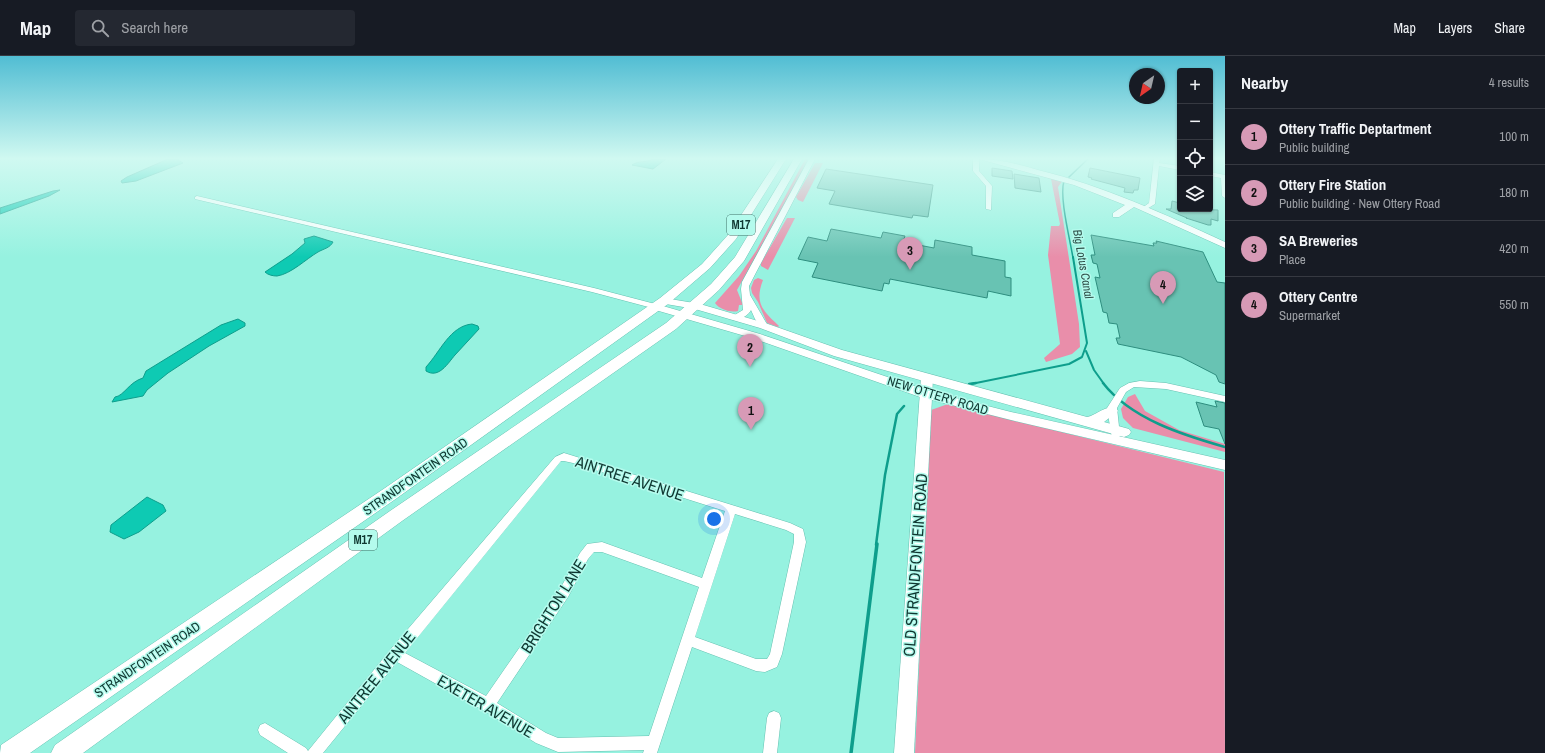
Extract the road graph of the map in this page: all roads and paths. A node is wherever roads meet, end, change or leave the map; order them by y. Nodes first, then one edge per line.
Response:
1 (761, 192) edge
2 (779, 192) edge
3 (795, 192) edge
4 (989, 192) edge
5 (1102, 192) edge
6 (1153, 192) edge
7 (197, 198) dead end
8 (1122, 199) junction
9 (1145, 208) junction
10 (989, 209) dead end
11 (1116, 215) dead end
12 (1225, 245) edge
13 (746, 296) junction
14 (660, 304) junction
15 (690, 310) junction
16 (736, 318) junction
17 (764, 326) junction
18 (927, 378) junction
19 (925, 394) junction
20 (1225, 399) edge
21 (1115, 402) junction
22 (1083, 422) junction
23 (1114, 434) junction
24 (1225, 458) edge
25 (1225, 465) edge
26 (731, 509) junction
27 (706, 584) junction
28 (688, 640) junction
29 (395, 654) junction
30 (488, 705) junction
31 (774, 718) dead end
32 (265, 730) dead end
33 (652, 748) edge
34 (9, 753) edge
35 (63, 753) edge
36 (301, 753) edge
37 (314, 753) edge
38 (770, 753) edge
39 (904, 753) edge

1 - 14 main road, STRANDFONTEIN ROAD / M17
2 - 15 main road, STRANDFONTEIN ROAD / M17
3 - 13 street
4 - 10 street
5 - 8 street
6 - 9 street
7 - 14 street
8 - 9 street
8 - 11 street
9 - 12 street
13 - 16 street
13 - 17 street
14 - 15 main road, NEW OTTERY ROAD
14 - 34 main road, STRANDFONTEIN ROAD / M17
15 - 16 main road, NEW OTTERY ROAD
15 - 19 main road, NEW OTTERY ROAD
15 - 35 main road, STRANDFONTEIN ROAD / M17
16 - 17 main road, NEW OTTERY ROAD
17 - 18 main road, NEW OTTERY ROAD
18 - 19 street, OLD STRANDFONTEIN ROAD
18 - 22 main road, NEW OTTERY ROAD
19 - 23 main road, NEW OTTERY ROAD
19 - 39 street, OLD STRANDFONTEIN ROAD
20 - 21 street
21 - 22 main road
21 - 23 street
22 - 23 main road, NEW OTTERY ROAD
23 - 24 main road, NEW OTTERY ROAD
23 - 25 main road, NEW OTTERY ROAD
26 - 27 street
26 - 28 street
26 - 29 street, AINTREE AVENUE
27 - 28 street
27 - 30 street, BRIGHTON LANE
28 - 33 street
29 - 30 street, EXETER AVENUE
29 - 37 street, AINTREE AVENUE
30 - 33 street, EXETER AVENUE
31 - 38 street
32 - 36 street

